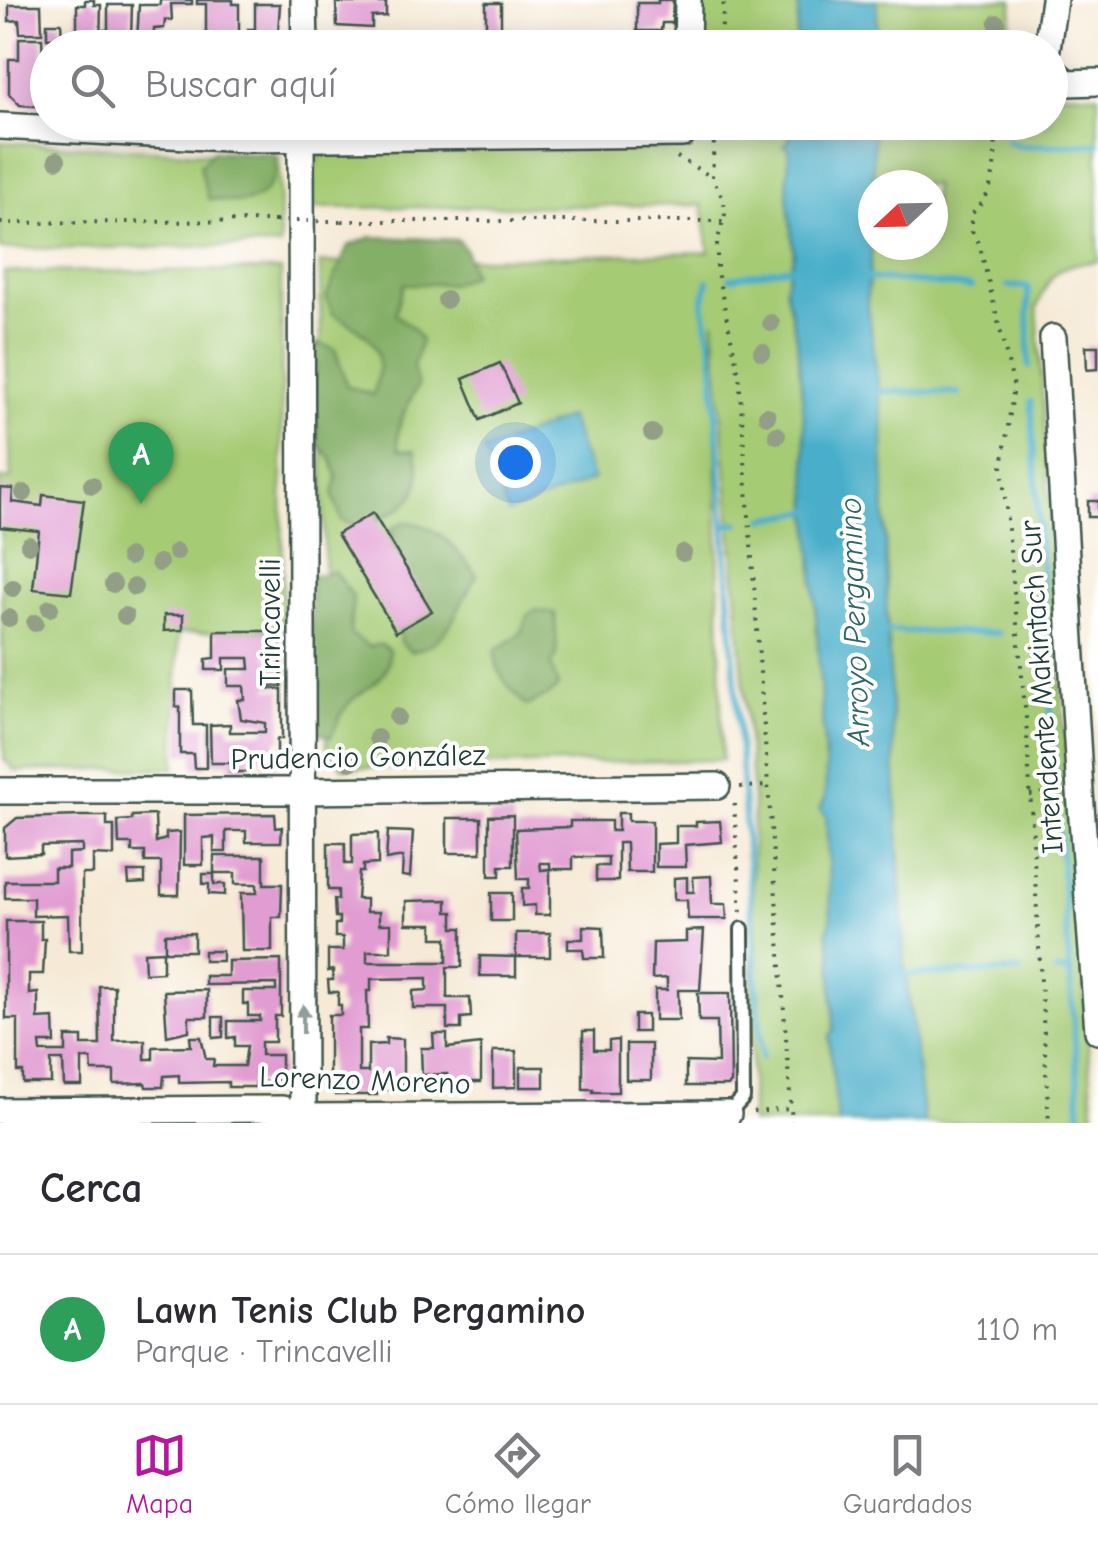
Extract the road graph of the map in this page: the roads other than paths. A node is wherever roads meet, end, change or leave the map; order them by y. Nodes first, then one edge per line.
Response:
1 (304, 0) edge
2 (688, 0) edge
3 (1054, 0) edge
4 (305, 30) edge
5 (687, 30) edge
6 (1049, 30) edge
7 (1098, 82) edge
8 (1068, 83) edge
9 (0, 126) edge
10 (30, 128) edge
11 (304, 140) edge
12 (1052, 338) dead end
13 (0, 791) edge
14 (303, 791) junction
15 (728, 792) road end
16 (1091, 844) edge
17 (742, 928) road end
18 (1098, 1031) edge
19 (0, 1110) edge
20 (728, 1114) joint
21 (303, 1120) edge

1 - 4 street
2 - 5 street
3 - 6 street
7 - 8 street
9 - 10 street
11 - 14 street, Trincavelli
12 - 16 street, Intendente Makintach Sur
13 - 14 street, Prudencio González
14 - 15 street, Prudencio González
21 -> 14 street, Trincavelli
16 - 18 street, Intendente Makintach Sur
17 - 20 lane
19 - 21 street, Lorenzo Moreno
20 - 21 street, Lorenzo Moreno

